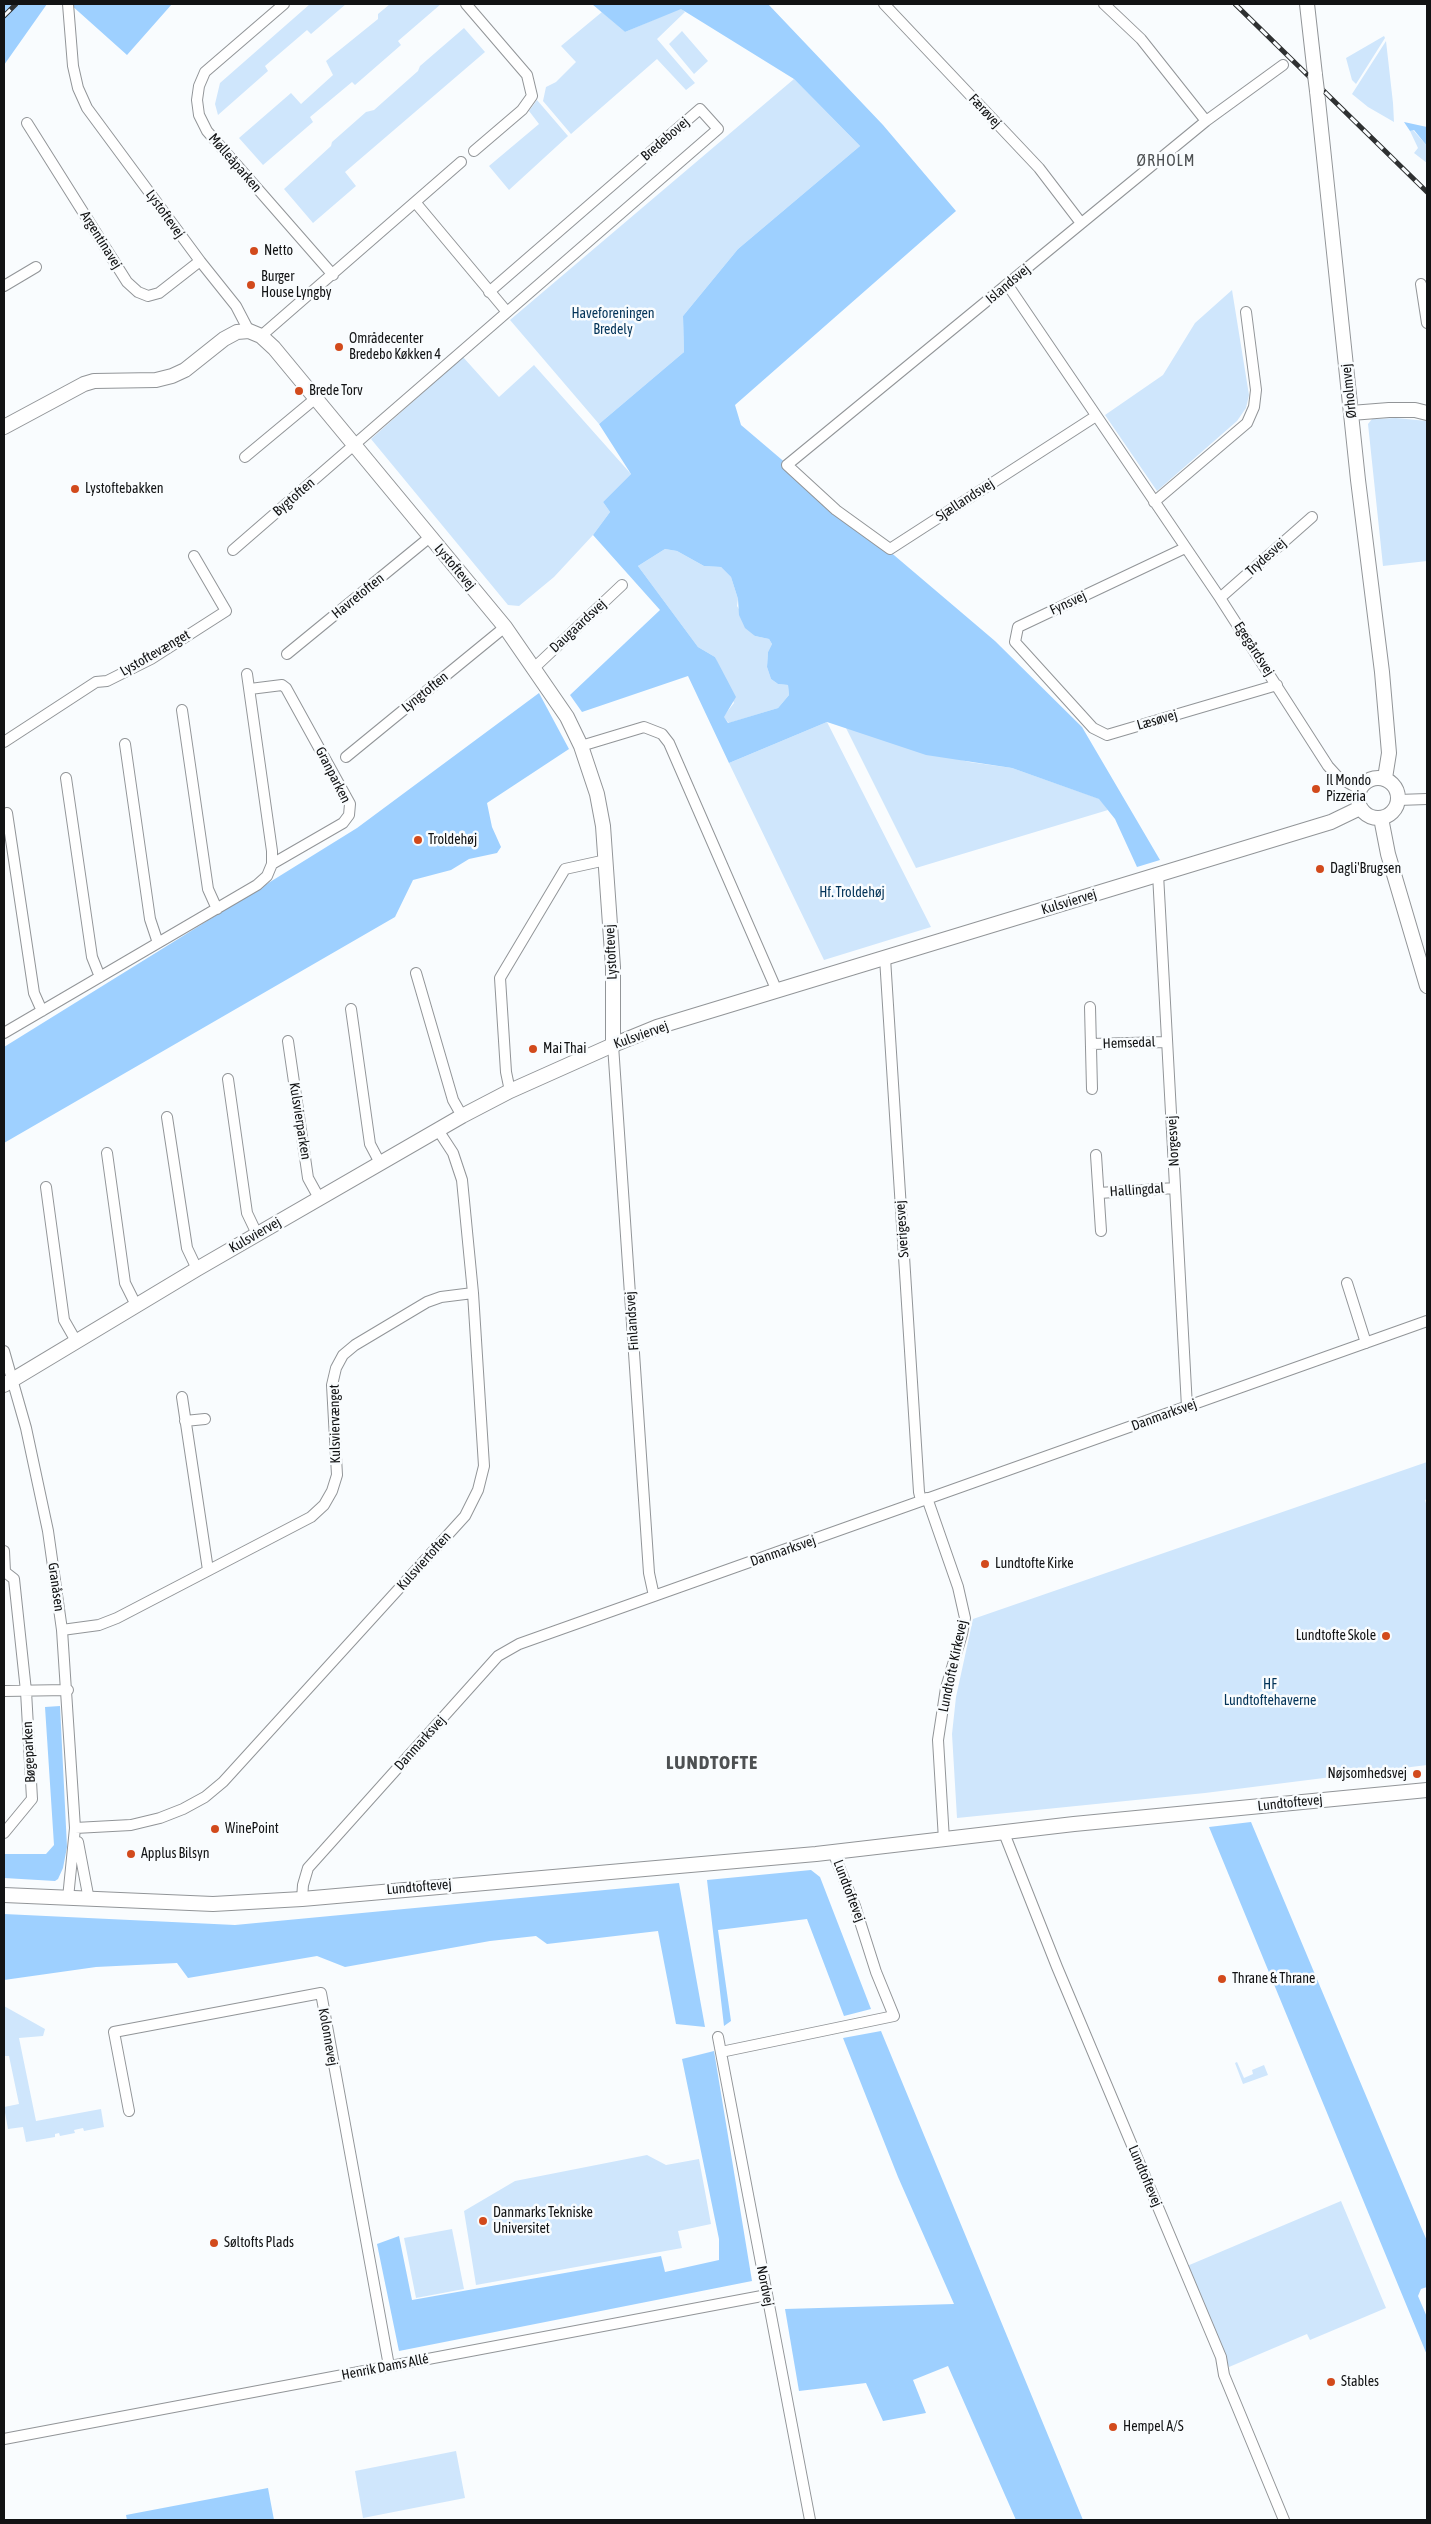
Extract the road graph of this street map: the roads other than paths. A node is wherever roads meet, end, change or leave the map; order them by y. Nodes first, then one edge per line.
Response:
1 (68, 4) edge
2 (284, 4) edge
3 (466, 4) edge
4 (884, 4) edge
5 (1104, 4) edge
6 (1308, 4) edge
7 (1283, 65) dead end
8 (1206, 121) junction
9 (27, 123) dead end
10 (474, 151) dead end
11 (461, 162) dead end
12 (415, 202) junction
13 (1080, 223) junction
14 (200, 261) junction
15 (36, 268) dead end
16 (333, 275) junction
17 (1007, 284) junction
18 (1420, 284) dead end
19 (4, 286) edge
20 (489, 292) junction
21 (507, 312) junction
22 (1246, 312) dead end
23 (1427, 323) edge
24 (255, 334) junction
25 (316, 398) junction
26 (1351, 413) junction
27 (1427, 413) edge
28 (1096, 416) junction
29 (4, 427) edge
30 (355, 445) junction
31 (245, 457) dead end
32 (1154, 502) junction
33 (836, 510) joint
34 (1312, 516) dead end
35 (430, 537) junction
36 (1185, 548) junction
37 (232, 550) dead end
38 (194, 556) dead end
39 (622, 585) dead end
40 (1220, 598) junction
41 (505, 627) junction
42 (287, 654) dead end
43 (534, 668) junction
44 (247, 674) dead end
45 (1054, 685) joint
46 (1277, 685) junction
47 (250, 689) junction
48 (182, 710) dead end
49 (4, 742) edge
50 (125, 744) dead end
51 (581, 746) junction
52 (346, 757) dead end
53 (66, 778) dead end
54 (1385, 778) junction
55 (1359, 789) junction
56 (1427, 799) edge
57 (1398, 800) junction
58 (1360, 808) junction
59 (7, 813) dead end
60 (1381, 818) junction
61 (606, 860) junction
62 (272, 864) junction
63 (1158, 874) junction
64 (217, 909) junction
65 (158, 943) junction
66 (885, 958) junction
67 (416, 973) dead end
68 (100, 977) junction
69 (1427, 986) edge
70 (777, 991) junction
71 (1090, 1007) dead end
72 (350, 1009) dead end
73 (42, 1011) junction
74 (4, 1033) edge
75 (288, 1041) dead end
76 (1167, 1042) junction
77 (1091, 1044) junction
78 (613, 1045) junction
79 (228, 1079) dead end
80 (1092, 1089) dead end
81 (510, 1091) junction
82 (462, 1116) junction
83 (167, 1117) dead end
84 (438, 1130) junction
85 (107, 1153) dead end
86 (1096, 1155) dead end
87 (380, 1163) junction
88 (46, 1187) dead end
89 (1175, 1188) junction
90 (1099, 1193) junction
91 (319, 1198) junction
92 (1101, 1231) dead end
93 (257, 1234) junction
94 (197, 1269) junction
95 (1347, 1283) dead end
96 (473, 1294) junction
97 (136, 1305) junction
98 (1427, 1321) edge
99 (76, 1342) junction
100 (1366, 1343) junction
101 (4, 1351) edge
102 (8, 1382) edge
103 (182, 1397) dead end
104 (1187, 1407) junction
105 (205, 1419) dead end
106 (186, 1422) junction
107 (924, 1500) junction
108 (4, 1551) edge
109 (208, 1570) junction
110 (4, 1573) edge
111 (654, 1596) junction
112 (62, 1630) junction
113 (68, 1690) junction
114 (4, 1691) edge
115 (26, 1691) junction
116 (1427, 1790) edge
117 (75, 1828) junction
118 (4, 1833) edge
119 (1004, 1833) junction
120 (944, 1840) junction
121 (833, 1852) junction
122 (4, 1895) edge
123 (68, 1898) junction
124 (302, 1899) junction
125 (89, 1900) junction
126 (718, 2037) dead end
127 (721, 2052) junction
128 (129, 2111) dead end
129 (767, 2295) junction
130 (390, 2366) junction
131 (4, 2439) edge
132 (810, 2520) edge
133 (1284, 2520) edge

1 - 14 street, Lystoftevej
2 - 16 street, Mølleåparken
3 - 10 street
4 - 13 street, Færøvej
5 - 8 street
6 - 26 street, Ørholmvej, bridge
7 - 8 street, Islandsvej
8 - 13 street, Islandsvej
9 - 14 street, Argentinavej
11 - 12 street
12 - 16 street
12 - 20 street
13 - 17 street, Islandsvej
14 - 24 street, Lystoftevej
15 - 19 street
16 - 24 street
17 - 28 street, Egegårdsvej
17 - 33 street, Islandsvej
18 - 23 street
20 - 21 street
20 - 21 street, Bredebovej
21 - 30 street, Bredebovej
22 - 32 street
24 - 25 street, Lystoftevej
24 - 29 street
25 - 30 street, Lystoftevej
25 - 31 street
26 - 27 street
26 - 54 street, Ørholmvej
28 - 32 street, Egegårdsvej
28 - 33 street, Sjællandsvej
30 - 35 street, Lystoftevej
30 - 37 street, Bygtoften
32 - 36 street, Egegårdsvej
34 - 40 street, Trydesvej
35 - 41 street, Lystoftevej
35 - 42 street, Havretoften
36 - 40 street, Egegårdsvej
36 - 45 street, Fynsvej
38 - 49 street, Lystoftevænget
39 - 43 street, Daugaardsvej
40 - 46 street, Egegårdsvej
41 - 43 street, Lystoftevej
41 - 52 street, Lyngtoften
43 - 51 street, Lystoftevej
44 - 47 street
45 - 46 street, Læsøvej
46 - 55 street, Egegårdsvej
47 - 62 street
47 - 62 street, Granparken
48 - 64 street
50 - 65 street
51 - 61 street, Lystoftevej
51 - 70 street
53 - 68 street
54 - 55 street
54 - 57 street
55 - 58 street
56 - 57 street
57 - 60 street
58 - 60 street
58 - 63 street, Kulsviervej
59 - 73 street
60 - 69 street
61 - 78 street, Lystoftevej
61 - 81 street
62 - 64 street, Granparken
63 - 66 street, Kulsviervej
63 - 76 street, Norgesvej
64 - 65 street, Granparken
65 - 68 street, Granparken
66 - 70 street, Kulsviervej
66 - 107 street, Sverigesvej
67 - 82 street
68 - 73 street, Granparken
70 - 78 street, Kulsviervej
71 - 77 street, Hemsedal
72 - 87 street
73 - 74 street, Granparken
75 - 91 street, Kulsvierparken
76 - 77 street, Hemsedal
76 - 89 street, Norgesvej
77 - 80 street, Hemsedal
78 - 81 street, Kulsviervej
78 - 111 street, Finlandsvej
79 - 93 street
81 - 82 street, Kulsviervej
82 - 84 street, Kulsviervej
83 - 94 street
84 - 87 street, Kulsviervej
84 - 96 street, Kulsviertoften
85 - 97 street
86 - 90 street, Hallingdal
87 - 91 street, Kulsviervej
88 - 99 street
89 - 90 street, Hallingdal
89 - 104 street, Norgesvej
90 - 92 street, Hallingdal
91 - 93 street, Kulsviervej
93 - 94 street, Kulsviervej
94 - 97 street, Kulsviervej
95 - 100 street
96 - 109 street, Kulsviervænget
96 - 117 street, Kulsviertoften
97 - 99 street, Kulsviervej
98 - 100 street, Danmarksvej
99 - 102 street, Kulsviervej
100 - 104 street, Danmarksvej
101 - 102 street, Granåsen
102 - 112 street, Granåsen
103 - 106 street
104 - 107 street, Danmarksvej
105 - 106 street
106 - 109 street
107 - 111 street, Danmarksvej
107 - 120 street, Lundtofte Kirkevej
108 - 110 street, Bøgeparken
109 - 112 street, Kulsviervænget
110 - 115 street, Bøgeparken
111 - 124 street, Danmarksvej
112 - 113 street, Granåsen
113 - 115 street
113 - 117 street, Granåsen
114 - 115 street
115 - 118 street, Bøgeparken
116 - 119 street, Lundtoftevej
117 - 123 street, Granåsen
117 - 125 street, Granåsen
119 - 120 street, Lundtoftevej
119 - 133 street, Lundtoftevej
120 - 121 street, Lundtoftevej
121 - 124 street, Lundtoftevej
121 - 127 street, Lundtoftevej
122 - 123 street, Lundtoftevej
123 - 125 street, Lundtoftevej
124 - 125 street, Lundtoftevej
126 - 127 street, Nordvej
127 - 129 street, Nordvej
128 - 130 street, Kolonnevej
129 - 130 street, Henrik Dams Allé
129 - 132 street, Nordvej
130 - 131 street, Henrik Dams Allé

